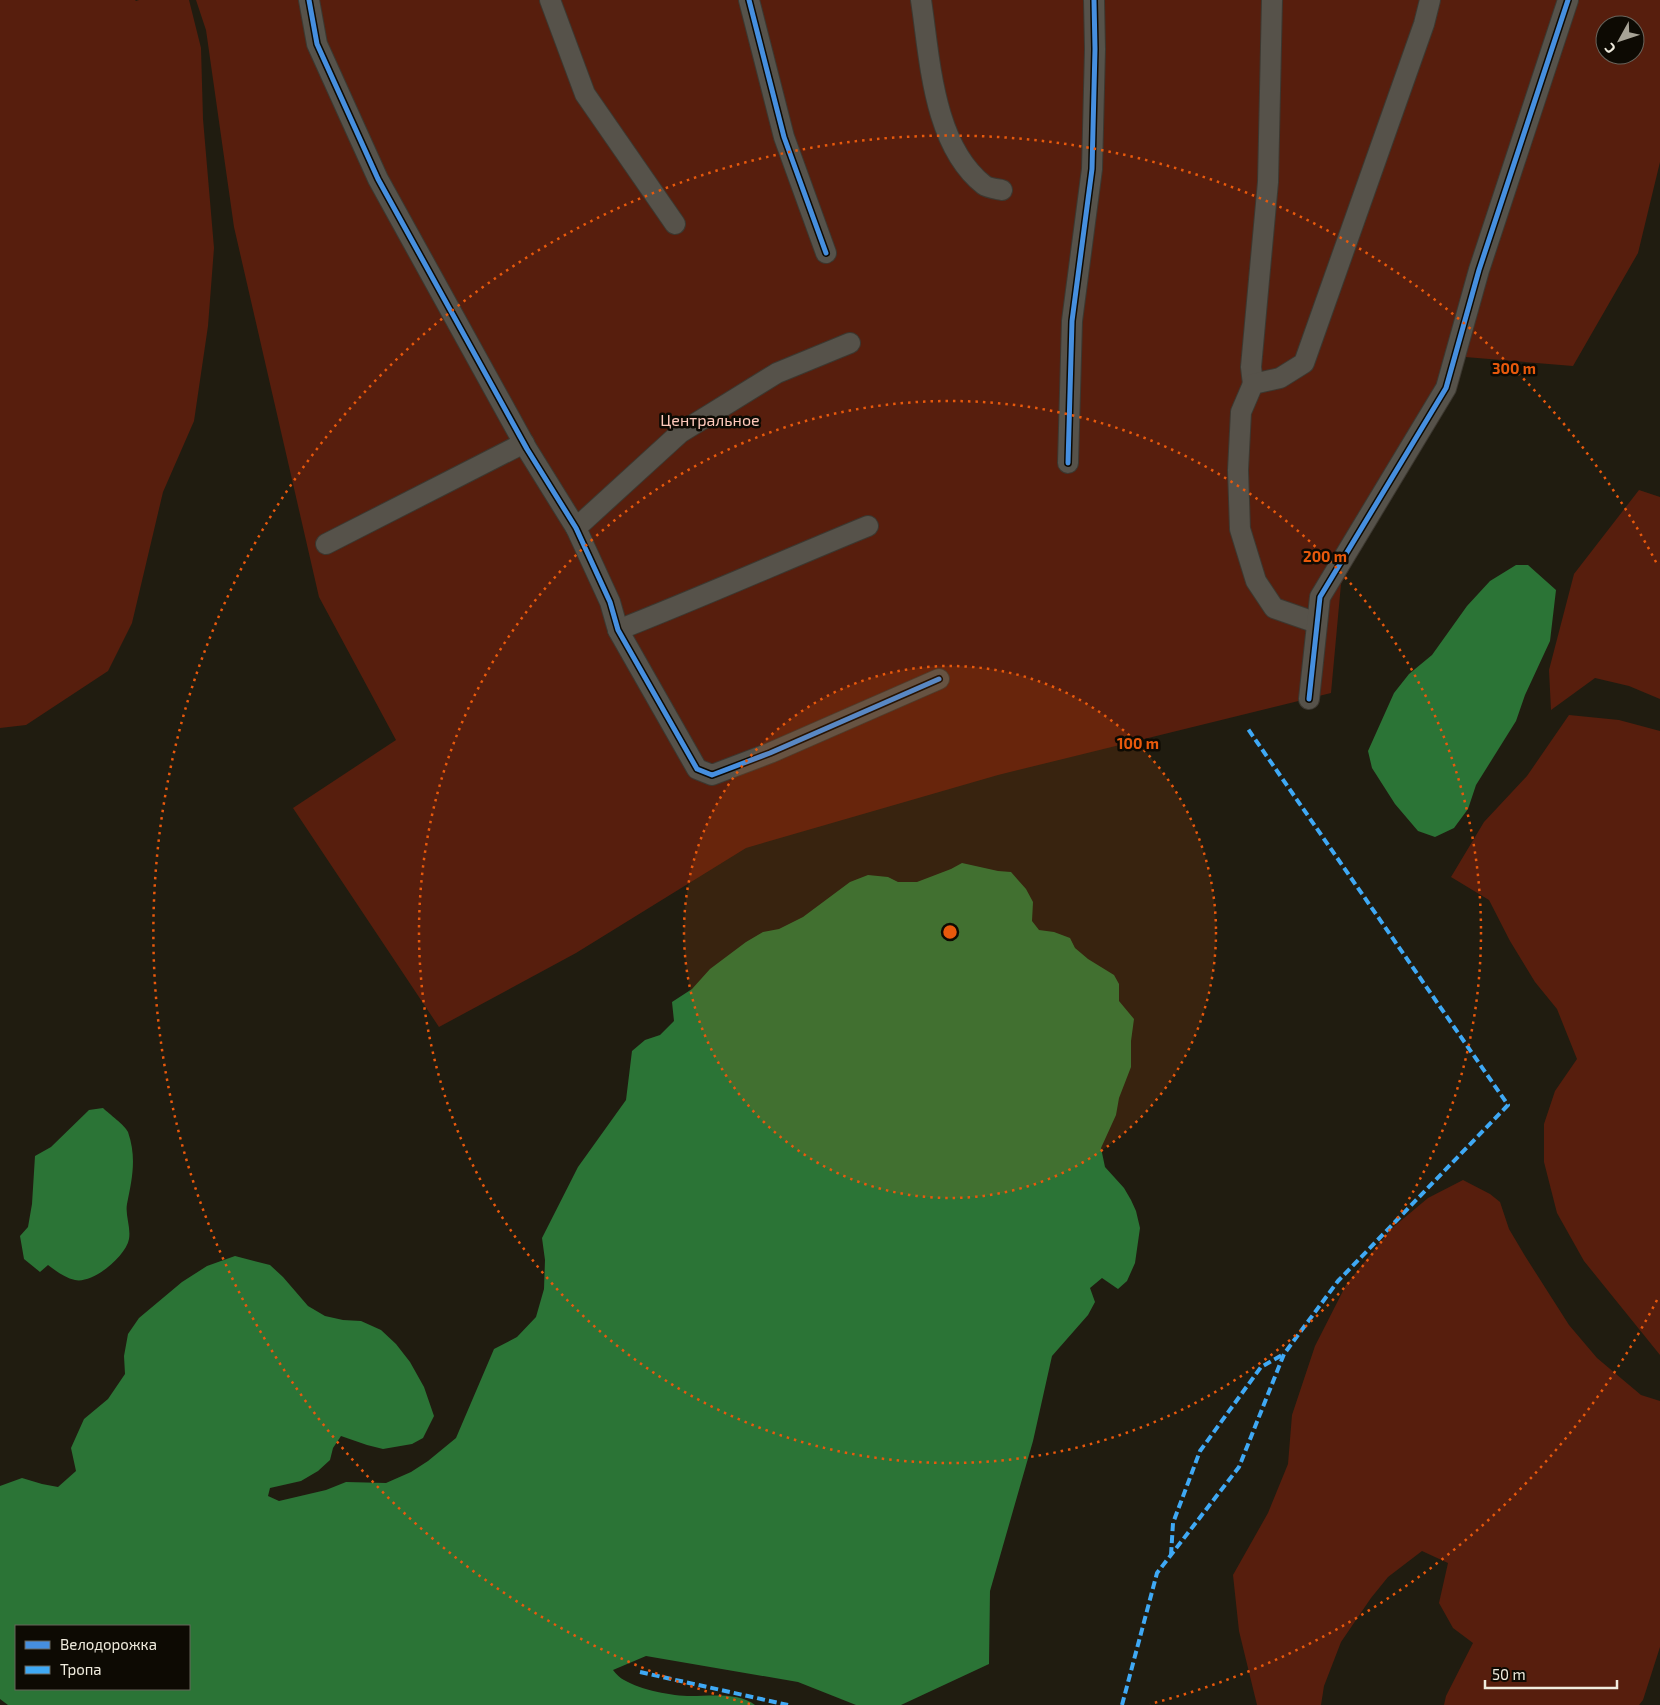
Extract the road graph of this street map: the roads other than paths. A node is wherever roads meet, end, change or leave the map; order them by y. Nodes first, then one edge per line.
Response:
1 (309, 0) edge
2 (550, 0) edge
3 (749, 0) edge
4 (921, 0) edge
5 (1094, 0) edge
6 (1272, 0) edge
7 (1430, 0) edge
8 (1568, 0) edge
9 (1002, 190) dead end
10 (675, 224) dead end
11 (826, 252) dead end
12 (850, 343) dead end
13 (1253, 384) junction
14 (524, 443) junction
15 (1068, 463) dead end
16 (868, 526) dead end
17 (576, 528) junction
18 (326, 544) dead end
19 (1317, 624) junction
20 (618, 630) junction
21 (940, 679) dead end
22 (1310, 699) dead end

1 - 14 street
2 - 10 street
3 - 11 street
4 - 9 street
5 - 15 street
6 - 13 street
7 - 13 street
8 - 19 street
12 - 17 street
13 - 19 street
14 - 17 street
14 - 18 street
16 - 20 street
17 - 20 street
19 - 22 street
20 - 21 street

